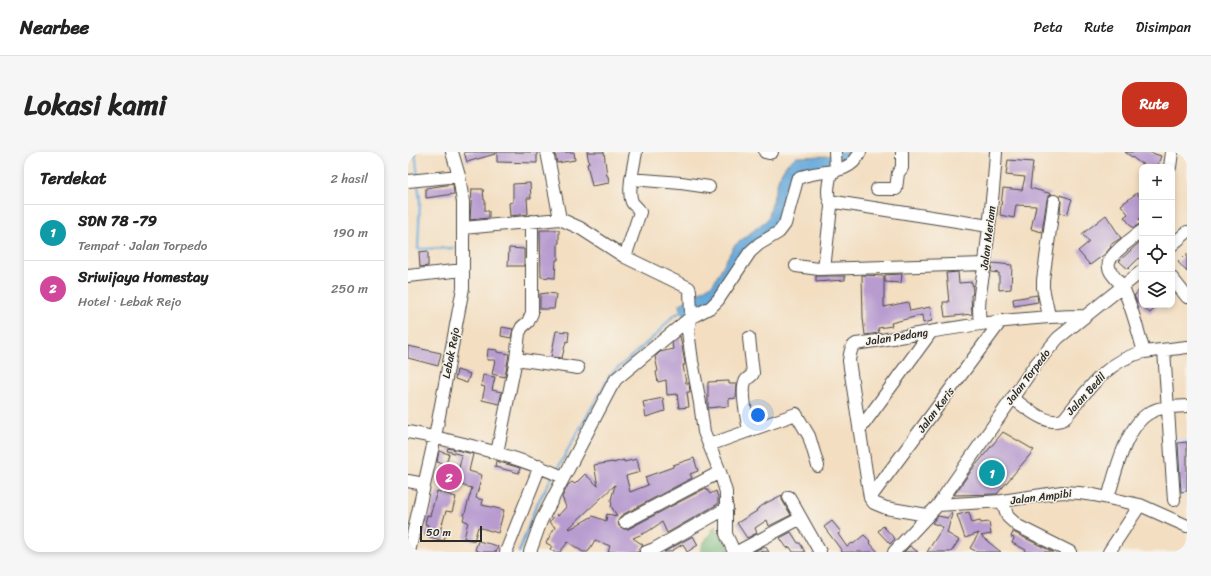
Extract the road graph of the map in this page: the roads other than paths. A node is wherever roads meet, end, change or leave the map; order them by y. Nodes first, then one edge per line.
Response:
1 (452, 152) edge
2 (547, 152) edge
3 (636, 152) edge
4 (765, 152) edge
5 (772, 152) edge
6 (835, 152) edge
7 (860, 152) edge
8 (902, 152) edge
9 (996, 152) edge
10 (1172, 152) edge
11 (1170, 164) edge
12 (834, 170) junction
13 (459, 176) junction
14 (631, 179) junction
15 (415, 181) edge
16 (709, 187) dead end
17 (877, 189) dead end
18 (1054, 201) dead end
19 (832, 205) junction
20 (560, 219) junction
21 (532, 221) junction
22 (989, 226) junction
23 (464, 228) junction
24 (1187, 232) edge
25 (1139, 234) edge
26 (1175, 242) edge
27 (625, 257) junction
28 (985, 264) junction
29 (796, 266) dead end
30 (824, 269) junction
31 (463, 270) junction
32 (1141, 272) edge
33 (408, 276) edge
34 (1175, 282) edge
35 (1123, 287) junction
36 (1187, 296) edge
37 (690, 316) junction
38 (1049, 316) junction
39 (1085, 316) junction
40 (1001, 321) junction
41 (980, 323) junction
42 (931, 332) junction
43 (749, 338) dead end
44 (1187, 347) edge
45 (1164, 350) junction
46 (1144, 352) junction
47 (516, 359) junction
48 (578, 368) dead end
49 (1012, 398) junction
50 (1187, 406) edge
51 (1168, 408) junction
52 (860, 429) junction
53 (749, 431) junction
54 (408, 432) edge
55 (435, 437) junction
56 (708, 444) junction
57 (497, 452) junction
58 (818, 466) dead end
59 (543, 468) junction
60 (720, 472) junction
61 (562, 477) junction
62 (408, 481) edge
63 (424, 484) junction
64 (789, 497) dead end
65 (870, 498) junction
66 (1108, 498) junction
67 (1174, 500) dead end
68 (1002, 501) junction
69 (938, 505) junction
70 (1140, 505) junction
71 (727, 508) junction
72 (928, 515) junction
73 (801, 518) junction
74 (625, 522) dead end
75 (1187, 526) edge
76 (409, 548) edge
77 (506, 552) edge
78 (530, 552) edge
79 (646, 552) edge
80 (735, 552) edge
81 (820, 552) edge
82 (894, 552) edge
83 (1070, 552) edge
84 (1109, 552) edge

1 - 13 street, Lebak Rejo
2 - 20 street
3 - 14 street
4 - 5 street
6 - 12 street
7 - 12 street
8 - 17 street
9 - 22 street, Jalan Meriam
10 - 11 street
12 - 19 street
12 - 37 street
13 - 15 street
13 - 23 street, Lebak Rejo
14 - 16 street
14 - 27 street
18 - 38 street
19 - 22 street
19 - 30 street
20 - 21 street
20 - 27 street
21 - 23 street
21 - 47 street
22 - 28 street, Jalan Meriam
23 - 31 street, Lebak Rejo
24 - 26 street
25 - 35 street
27 - 37 street
28 - 30 street
28 - 41 street, Jalan Meriam
29 - 30 street
31 - 33 street
31 - 55 street, Lebak Rejo
32 - 35 street, Jalan Torpedo
34 - 36 street
35 - 39 street, Jalan Torpedo
35 - 46 street
37 - 56 street
37 - 61 street
38 - 39 street, Jalan Pedang
38 - 40 street, Jalan Pedang
39 - 49 street, Jalan Torpedo
40 - 41 street, Jalan Pedang
40 - 65 street, Jalan Keris
41 - 42 street, Jalan Pedang
42 - 52 street
42 - 52 street, Jalan Pedang
43 - 53 street
44 - 45 street, Jalan Bedil
45 - 46 street, Jalan Bedil
45 - 51 street
46 - 49 street, Jalan Bedil
47 - 48 street
47 - 57 street
49 - 69 street, Jalan Torpedo
50 - 51 street
51 - 66 street
51 - 67 street
52 - 65 street, Jalan Pedang
53 - 56 street
53 - 58 street
54 - 55 street
55 - 57 street
55 - 63 street, Lebak Rejo
56 - 60 street
57 - 59 street
59 - 61 street
59 - 77 street
60 - 71 street
60 - 74 street
61 - 78 street
62 - 63 street
63 - 76 street, Lebak Rejo
64 - 73 street
65 - 72 street
66 - 68 street, Jalan Ampibi
66 - 70 street, Jalan Ampibi
68 - 69 street, Jalan Ampibi
68 - 83 street
69 - 72 street, Jalan Torpedo
70 - 75 street, Jalan Ampibi
70 - 84 street
71 - 79 street
71 - 80 street
72 - 82 street, Jalan Torpedo
73 - 80 street
73 - 81 street

